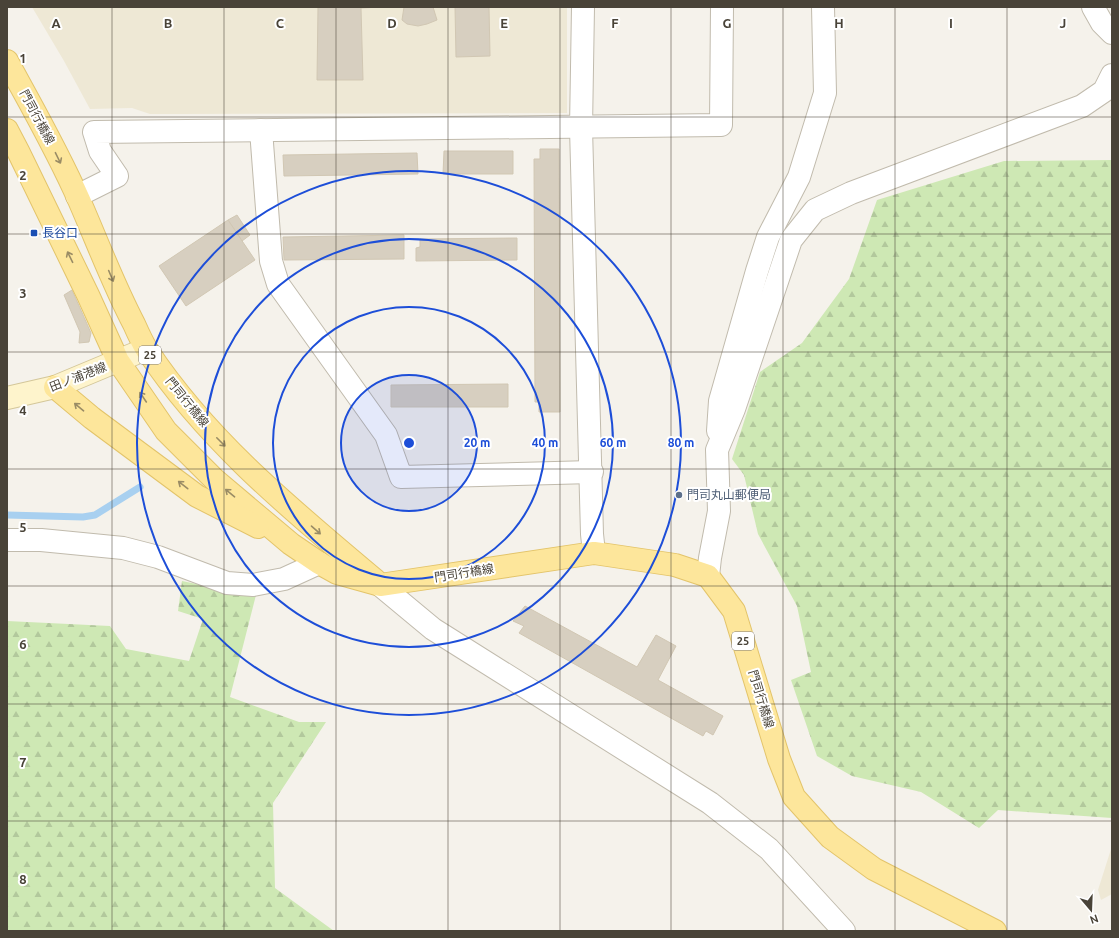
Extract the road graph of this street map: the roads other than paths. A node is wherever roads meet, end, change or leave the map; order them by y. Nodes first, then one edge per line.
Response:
1 (583, 7) edge
2 (722, 7) edge
3 (823, 7) edge
4 (1093, 7) edge
5 (1112, 33) edge
6 (7, 62) edge
7 (1112, 74) edge
8 (581, 128) junction
9 (7, 130) edge
10 (261, 130) junction
11 (78, 196) junction
12 (146, 349) junction
13 (118, 361) junction
14 (55, 387) junction
15 (7, 398) edge
16 (717, 450) junction
17 (592, 472) junction
18 (7, 540) edge
19 (291, 544) junction
20 (594, 553) junction
21 (319, 563) junction
22 (708, 576) junction
23 (380, 585) junction
24 (991, 930) edge
25 (844, 931) edge

1 - 8 street
2 - 8 street
3 - 16 street
4 - 5 street
6 -> 11 main road, 門司行橋線 / 25
7 - 16 street
8 - 10 street
8 - 17 street
13 -> 9 main road, 門司行橋線 / 25
10 - 11 street
10 - 17 street
11 -> 12 main road, 門司行橋線 / 25
12 - 13 main road, 田ノ浦港線
12 -> 23 main road, 門司行橋線 / 25
13 - 14 main road, 田ノ浦港線
19 -> 13 main road, 門司行橋線 / 25
14 - 15 main road, 田ノ浦港線
19 -> 14 main road
16 - 22 street
17 - 20 street
18 - 21 street
19 - 21 main road, 門司行橋線 / 25
20 - 22 main road, 門司行橋線 / 25
20 - 23 main road, 門司行橋線 / 25
21 - 23 main road, 門司行橋線 / 25
22 - 24 main road, 門司行橋線 / 25
23 - 25 street

